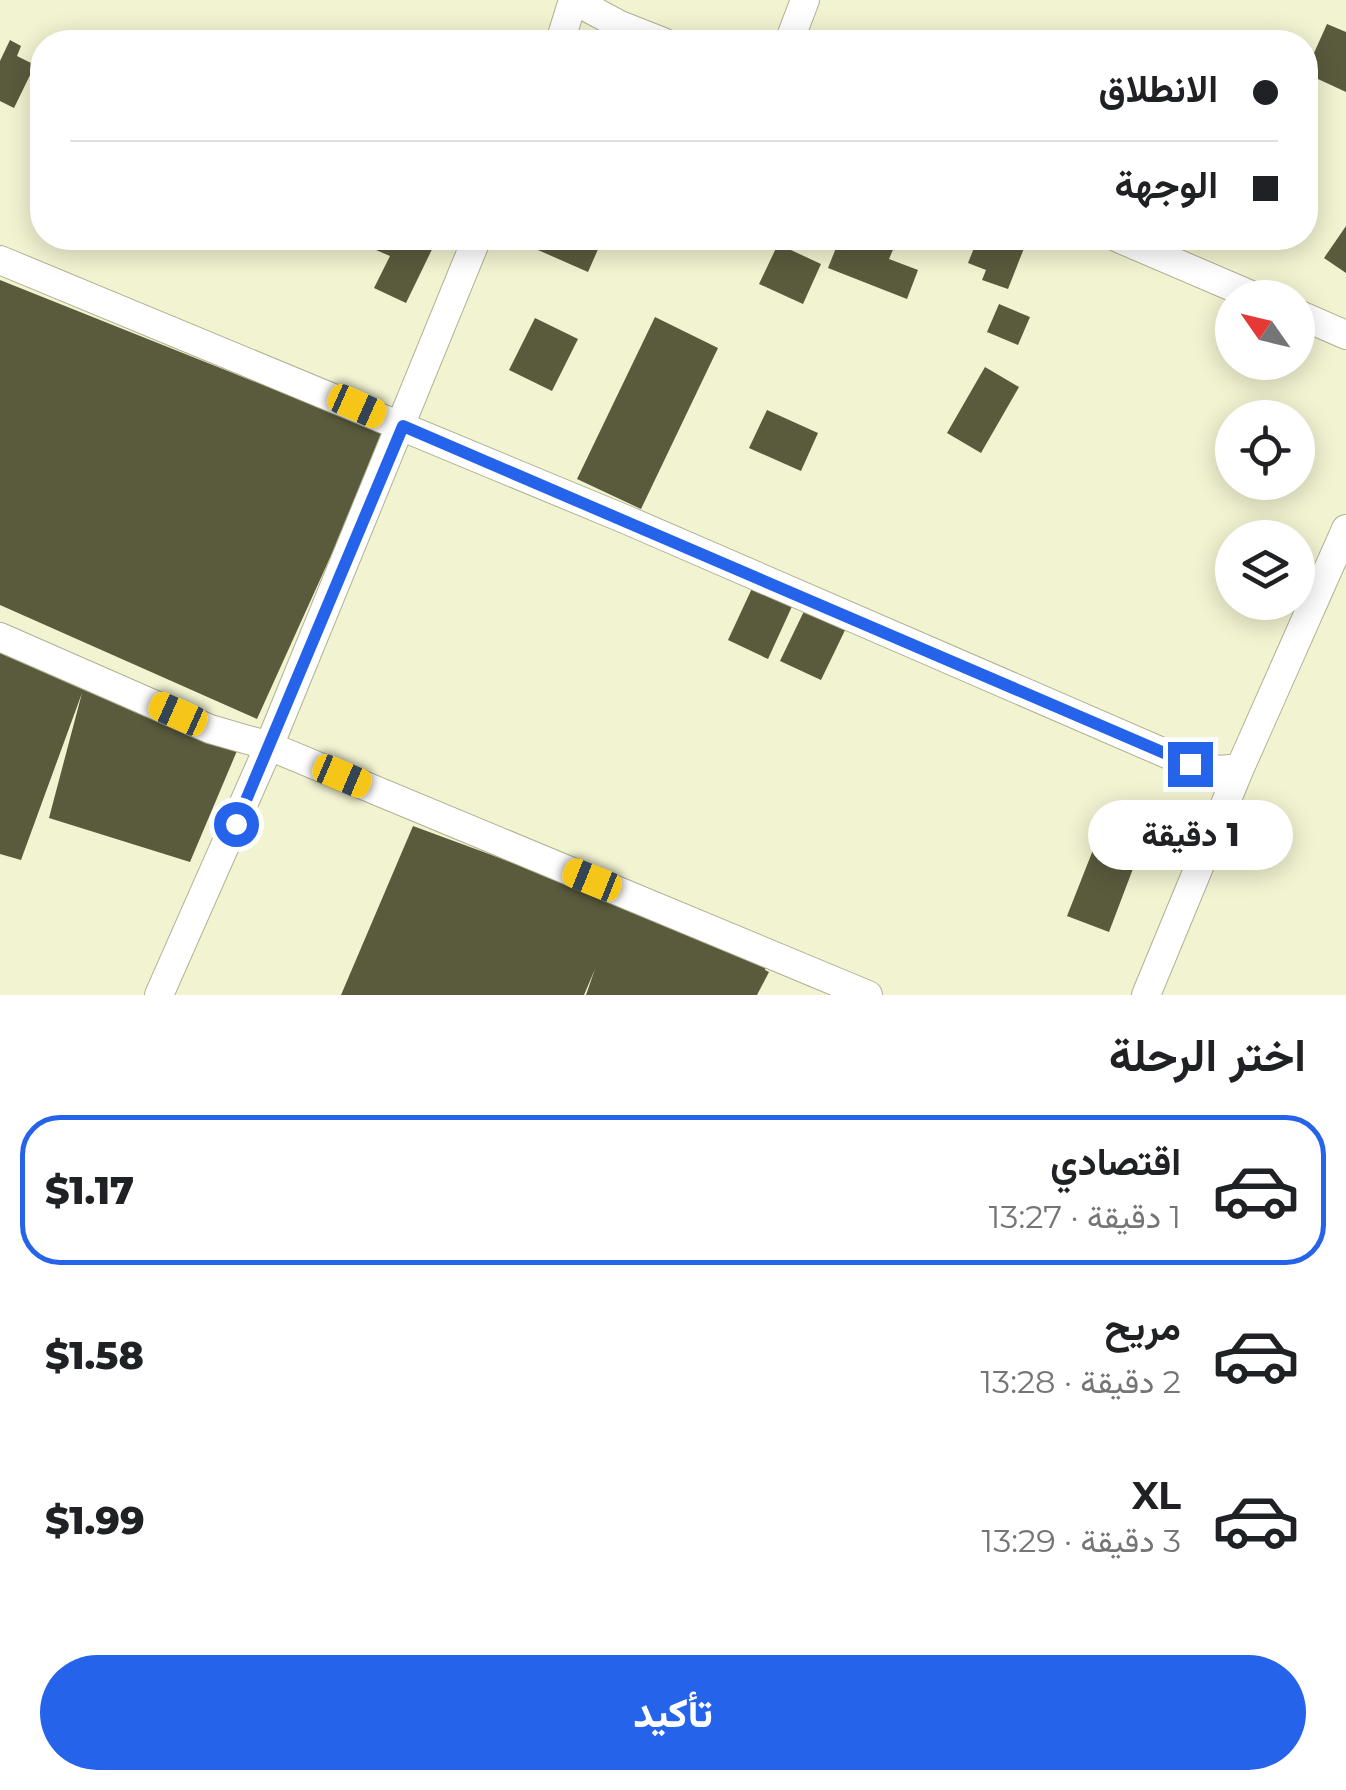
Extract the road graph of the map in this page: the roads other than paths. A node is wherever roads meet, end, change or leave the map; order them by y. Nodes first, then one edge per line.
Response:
1 (573, 0) edge
2 (804, 0) edge
3 (564, 30) edge
4 (638, 30) edge
5 (793, 30) edge
6 (473, 250) edge
7 (1146, 250) edge
8 (0, 260) edge
9 (1216, 280) edge
10 (1315, 321) edge
11 (1346, 335) edge
12 (403, 426) junction
13 (1346, 530) edge
14 (0, 636) edge
15 (270, 746) junction
16 (1240, 768) junction
17 (159, 995) edge
18 (868, 995) edge
19 (1146, 995) edge

1 - 3 street
1 - 4 street
2 - 5 street
6 - 12 street
7 - 9 street
8 - 12 street
10 - 11 street
12 - 15 street
12 - 16 street
13 - 16 street
14 - 15 street
15 - 17 street
15 - 18 street
16 - 19 street

